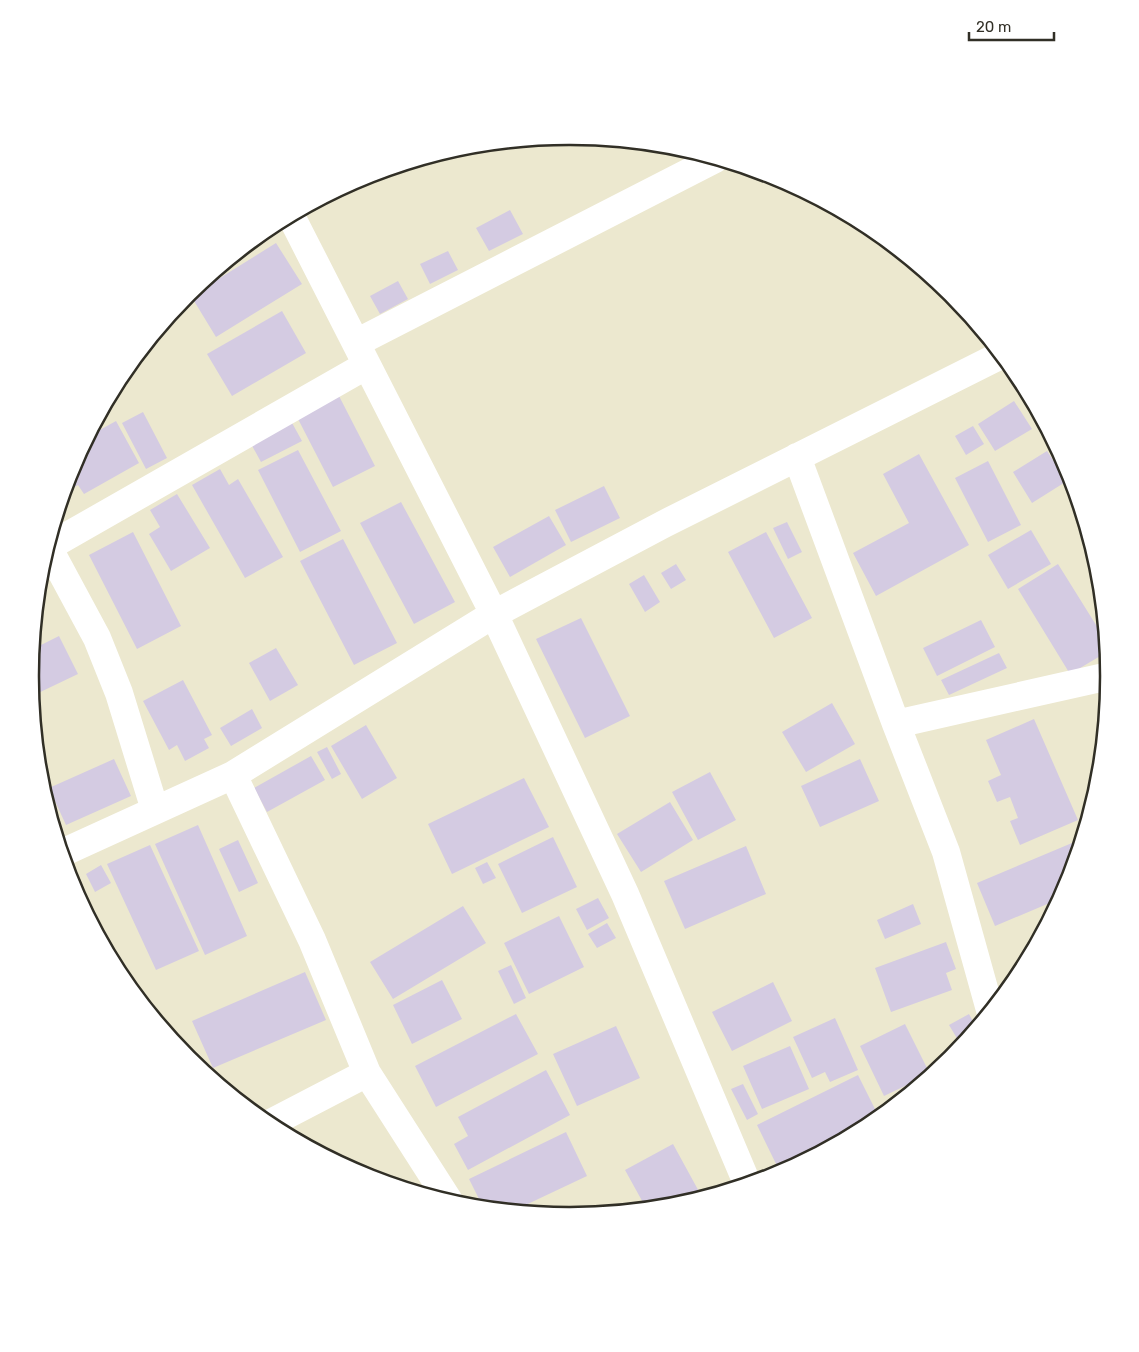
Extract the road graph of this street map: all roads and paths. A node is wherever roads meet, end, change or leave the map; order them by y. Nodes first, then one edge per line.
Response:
1 (708, 163) edge
2 (294, 222) edge
3 (361, 354) junction
4 (995, 358) edge
5 (798, 457) junction
6 (56, 542) edge
7 (53, 556) edge
8 (494, 614) junction
9 (1100, 678) edge
10 (896, 724) junction
11 (233, 775) junction
12 (155, 810) junction
13 (68, 849) edge
14 (988, 1003) edge
15 (367, 1073) junction
16 (278, 1119) edge
17 (745, 1177) edge
18 (443, 1192) edge

1 - 3 street
2 - 3 street
3 - 6 street
3 - 8 street
4 - 5 street
5 - 8 street
5 - 10 street
7 - 12 street
8 - 11 street
8 - 17 street
9 - 10 street
10 - 14 street
11 - 12 street
11 - 15 street
12 - 13 street
15 - 16 street
15 - 18 street

